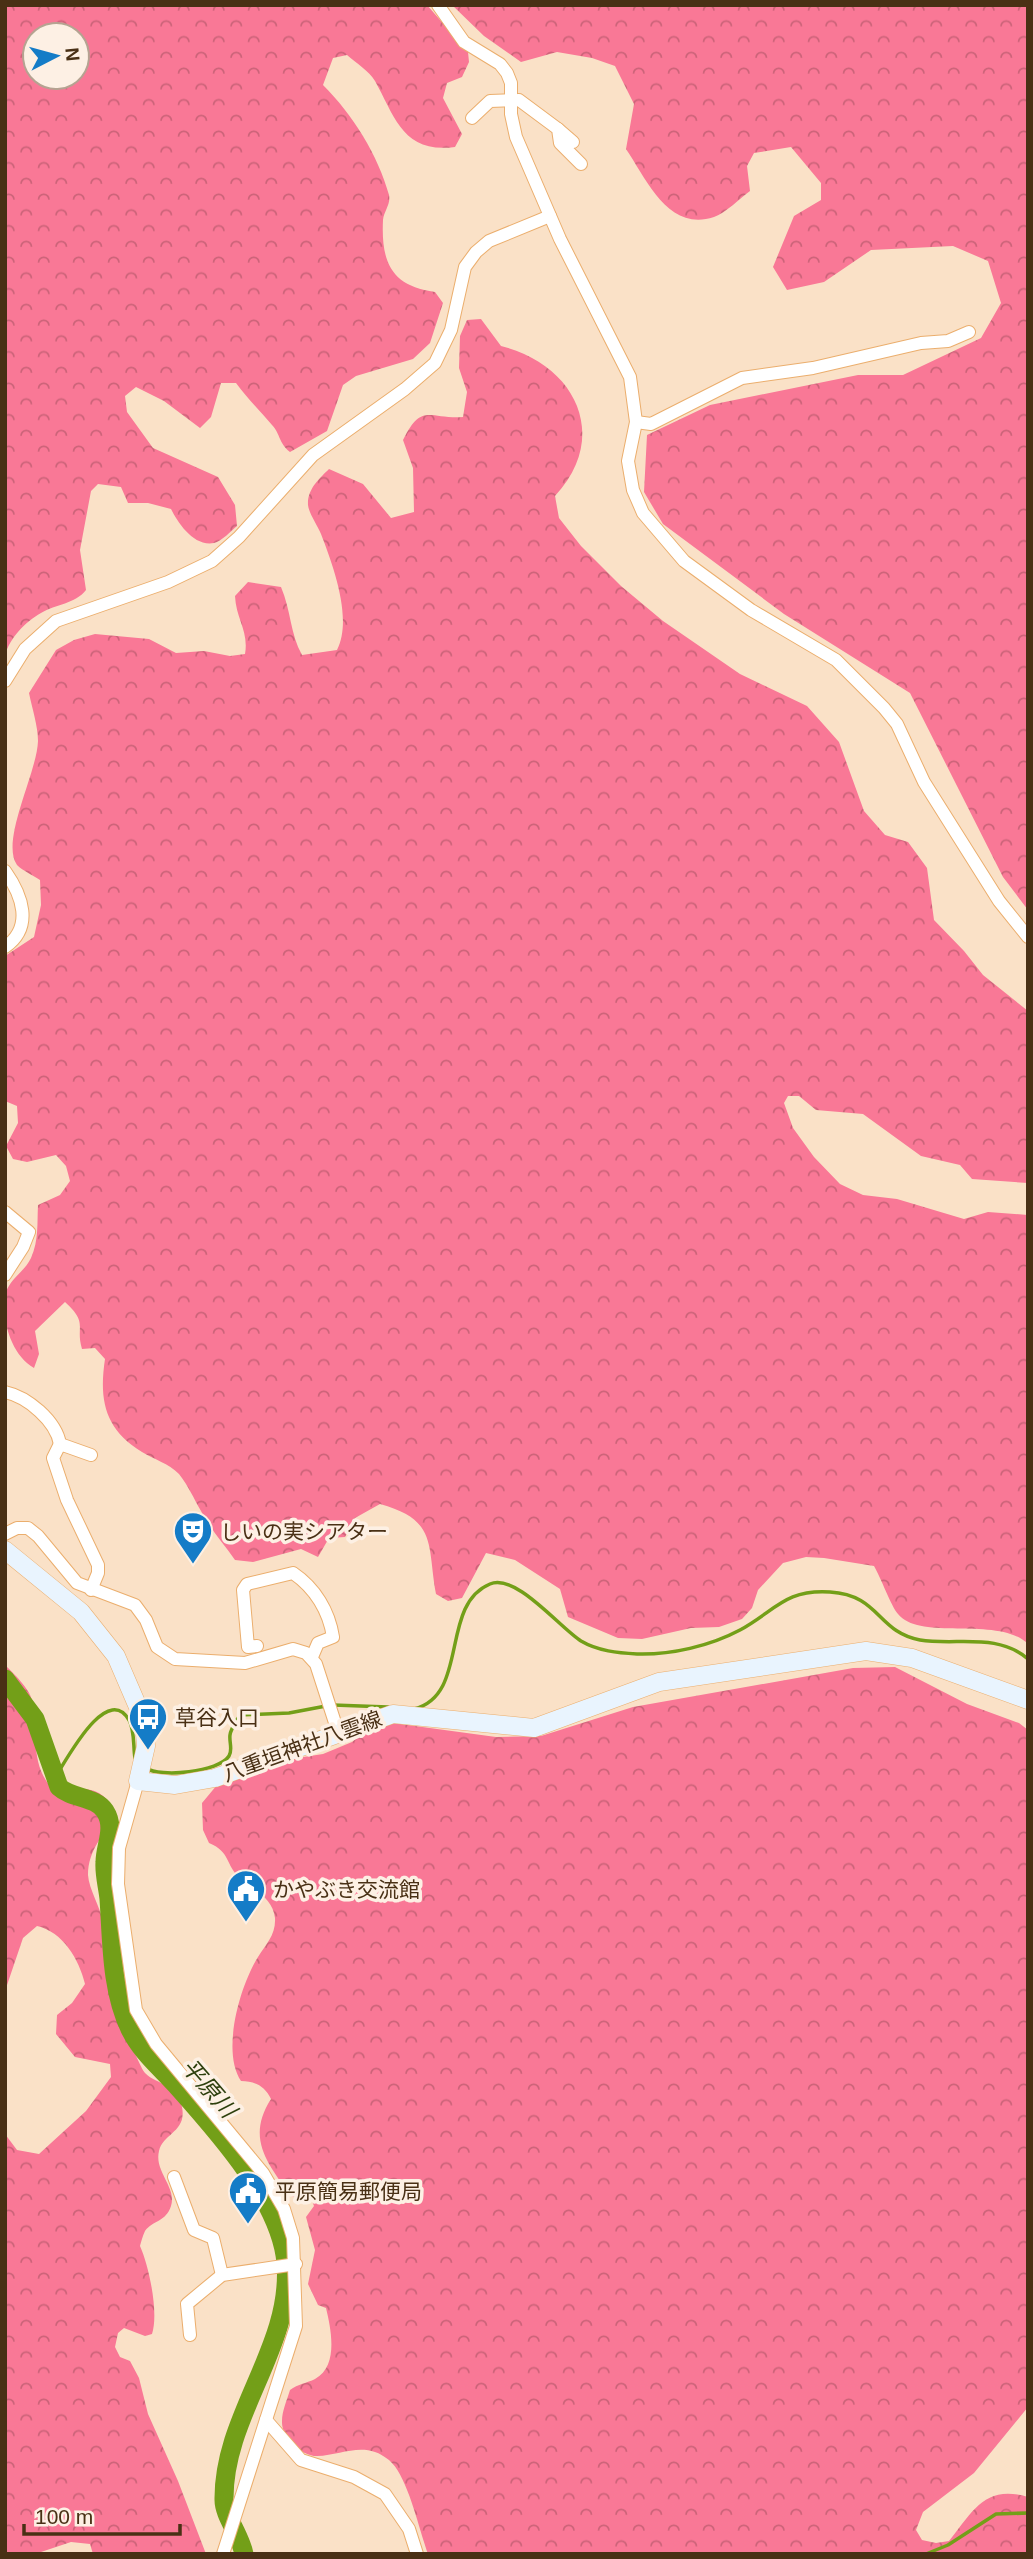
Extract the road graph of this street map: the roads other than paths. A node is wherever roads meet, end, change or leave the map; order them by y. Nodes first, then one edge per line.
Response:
1 (438, 5) edge
2 (511, 100) junction
3 (472, 118) dead end
4 (558, 129) junction
5 (573, 142) dead end
6 (581, 164) dead end
7 (550, 216) junction
8 (969, 332) dead end
9 (636, 422) junction
10 (5, 681) edge
11 (5, 871) edge
12 (1028, 937) edge
13 (5, 947) edge
14 (5, 1212) edge
15 (5, 1275) edge
16 (5, 1392) edge
17 (60, 1444) junction
18 (91, 1455) dead end
19 (5, 1534) edge
20 (5, 1550) edge
21 (91, 1590) junction
22 (257, 1646) dead end
23 (312, 1657) junction
24 (1028, 1700) edge
25 (338, 1731) junction
26 (140, 1771) junction
27 (174, 2178) dead end
28 (293, 2265) junction
29 (222, 2275) junction
30 (190, 2335) dead end
31 (266, 2420) junction
32 (223, 2554) edge
33 (417, 2554) edge

1 - 2 street
2 - 3 street
2 - 4 street
2 - 7 street
4 - 5 street
4 - 6 street
7 - 9 street
7 - 10 street
8 - 9 street
9 - 12 street
11 - 13 street
14 - 15 street
16 - 17 street
17 - 18 street
17 - 21 street
19 - 21 street
20 - 26 main road
21 - 23 street
22 - 23 street
23 - 25 street
24 - 25 main road, 八重垣神社八雲線
25 - 26 main road, 八重垣神社八雲線
26 - 28 street
27 - 29 street
28 - 29 street
28 - 31 street
29 - 30 street
31 - 32 street
31 - 33 street

